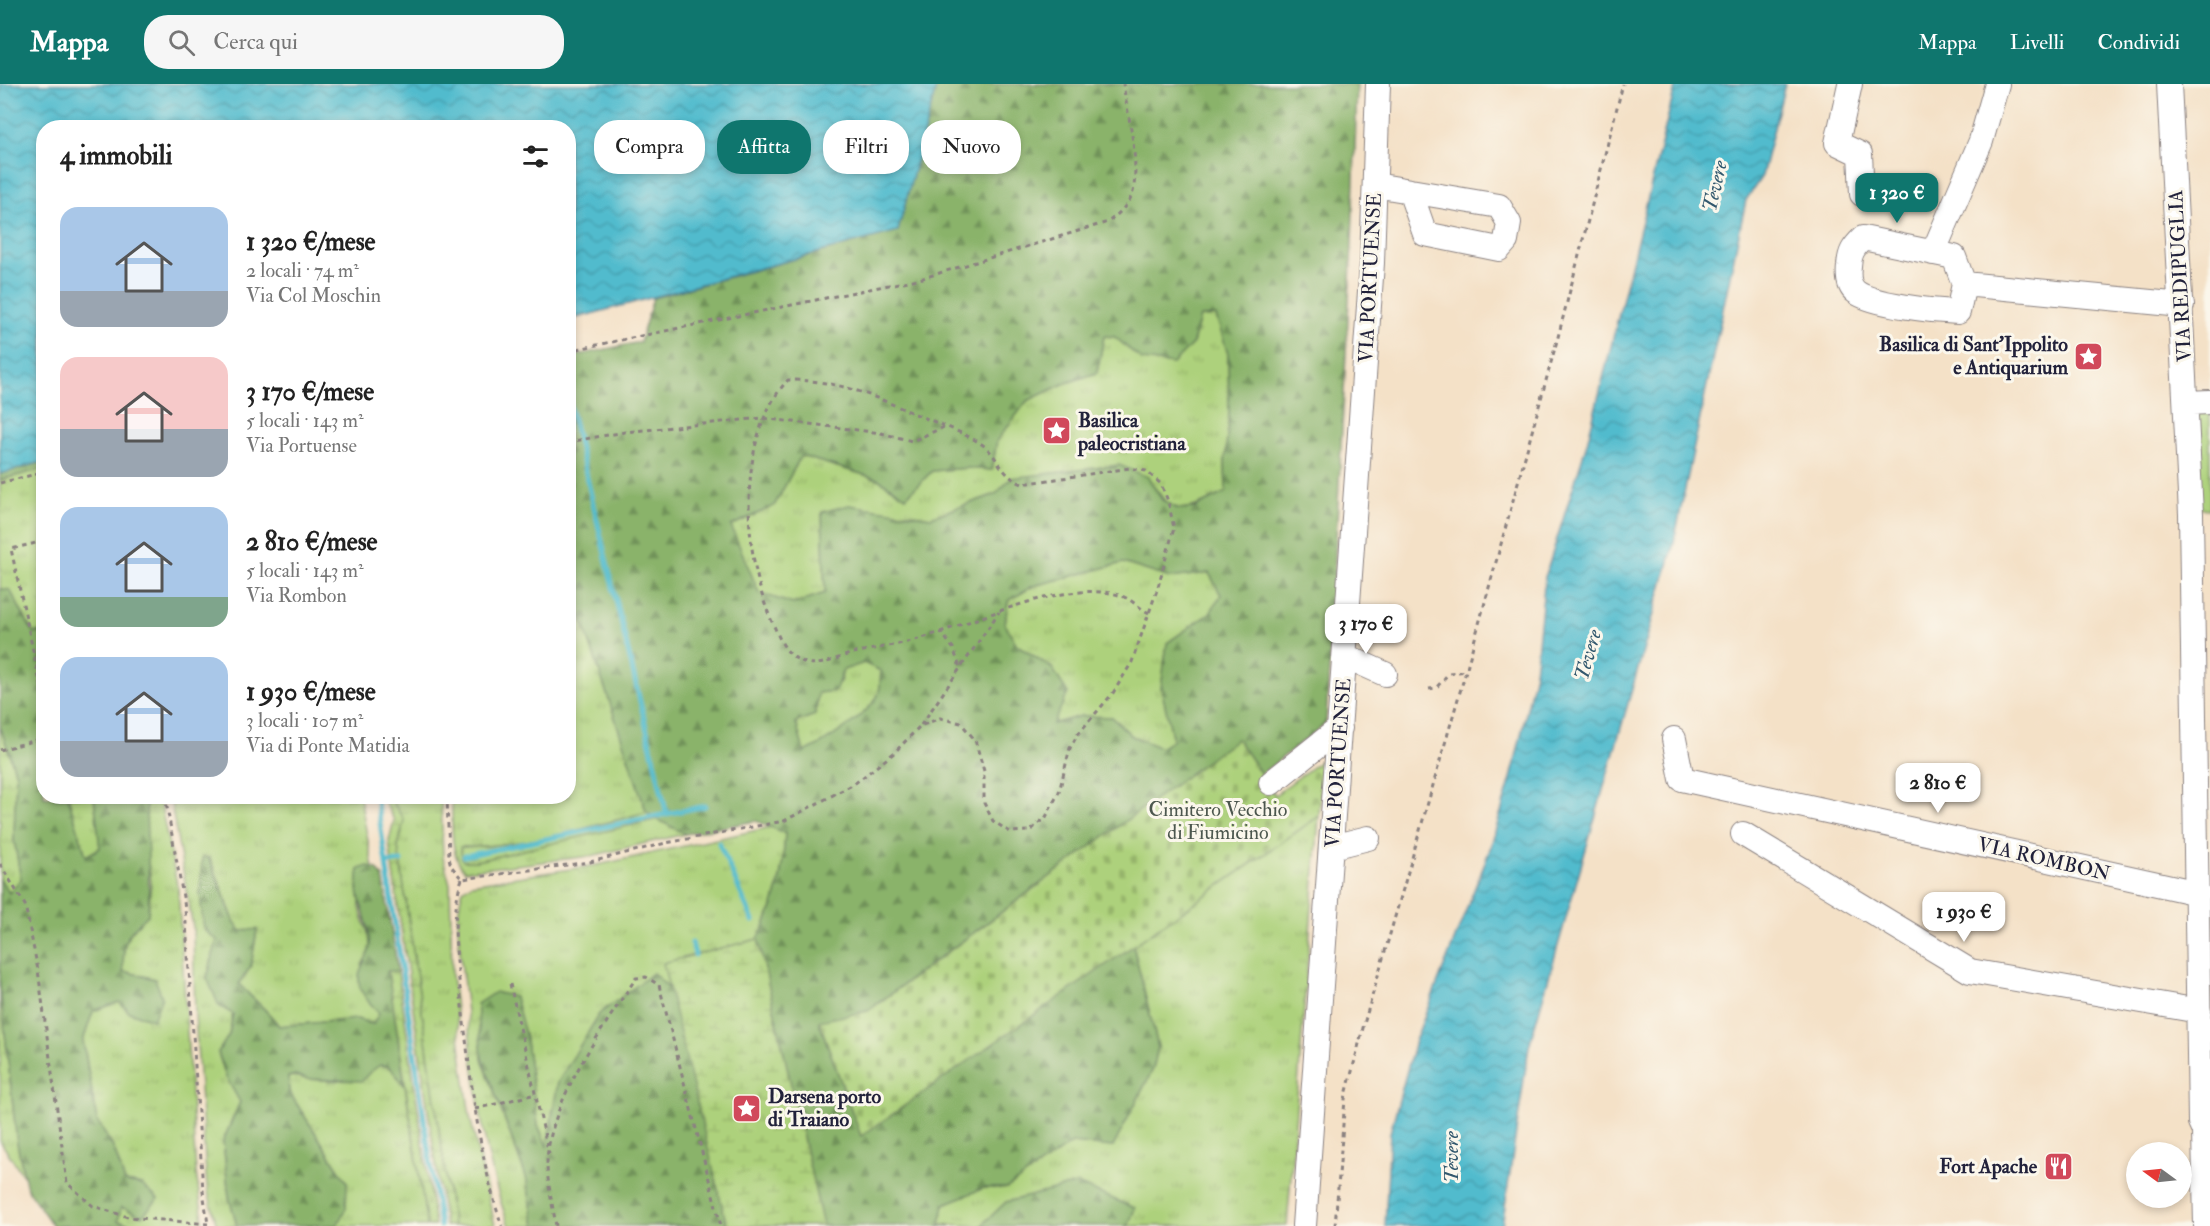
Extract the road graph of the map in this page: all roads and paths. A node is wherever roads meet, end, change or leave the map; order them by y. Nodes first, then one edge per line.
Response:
1 (1123, 84) edge
2 (1623, 84) edge
3 (1850, 84) edge
4 (1997, 84) edge
5 (2169, 84) edge
6 (1383, 87) edge
7 (1375, 185) junction
8 (1410, 191) dead end
9 (1862, 194) dead end
10 (1934, 253) junction
11 (1964, 284) junction
12 (2182, 305) junction
13 (576, 349) edge
14 (2198, 403) edge
15 (762, 418) junction
16 (946, 427) junction
17 (576, 441) edge
18 (36, 474) edge
19 (0, 483) edge
20 (36, 543) edge
21 (999, 612) junction
22 (1149, 613) junction
23 (940, 631) junction
24 (1345, 656) junction
25 (36, 664) edge
26 (961, 670) junction
27 (1466, 671) junction
28 (1385, 674) dead end
29 (1429, 689) dead end
30 (920, 726) junction
31 (1340, 728) junction
32 (1674, 739) dead end
33 (36, 740) edge
34 (0, 750) edge
35 (1270, 783) dead end
36 (166, 804) edge
37 (447, 804) edge
38 (1743, 834) dead end
39 (1368, 838) dead end
40 (1332, 847) junction
41 (0, 864) edge
42 (462, 879) junction
43 (2198, 893) junction
44 (510, 984) dead end
45 (2199, 1011) junction
46 (2205, 1082) edge
47 (536, 1094) junction
48 (475, 1109) junction
49 (2206, 1122) edge
50 (549, 1155) junction
51 (2207, 1219) edge
52 (209, 1225) edge
53 (502, 1226) edge
54 (556, 1226) edge
55 (721, 1226) edge
56 (1304, 1226) edge
57 (1335, 1226) edge

1 - 13 path
2 - 27 path
3 - 9 street
4 - 10 street
5 - 12 street, VIA REDIPUGLIA
6 - 7 street, VIA PORTUENSE
7 - 8 street
7 - 24 street, VIA PORTUENSE
10 - 11 street
10 - 11 street
11 - 12 street
12 - 14 street, VIA REDIPUGLIA
14 - 43 street, VIA REDIPUGLIA
15 - 16 path
15 - 16 path
15 - 17 path
15 - 23 path
16 - 22 path
18 - 19 path
20 - 25 path
21 - 22 path
21 - 23 path
21 - 26 path
22 - 30 path
23 - 26 path
24 - 28 street
24 - 31 street, VIA PORTUENSE
26 - 30 path
27 - 29 path
27 - 57 path
30 - 42 path
31 - 35 street
31 - 40 street, VIA PORTUENSE
32 - 43 street, VIA ROMBON
33 - 34 path
36 - 52 path
37 - 42 path
38 - 45 street
39 - 40 street
40 - 56 street, VIA PORTUENSE
41 - 52 path
42 - 48 path
43 - 45 street, VIA REDIPUGLIA
44 - 47 path
45 - 46 street, VIA REDIPUGLIA
46 - 49 street, VIA REDIPUGLIA
47 - 48 path
47 - 50 path
48 - 53 path
49 - 51 street, VIA REDIPUGLIA
50 - 54 path
50 - 55 path

